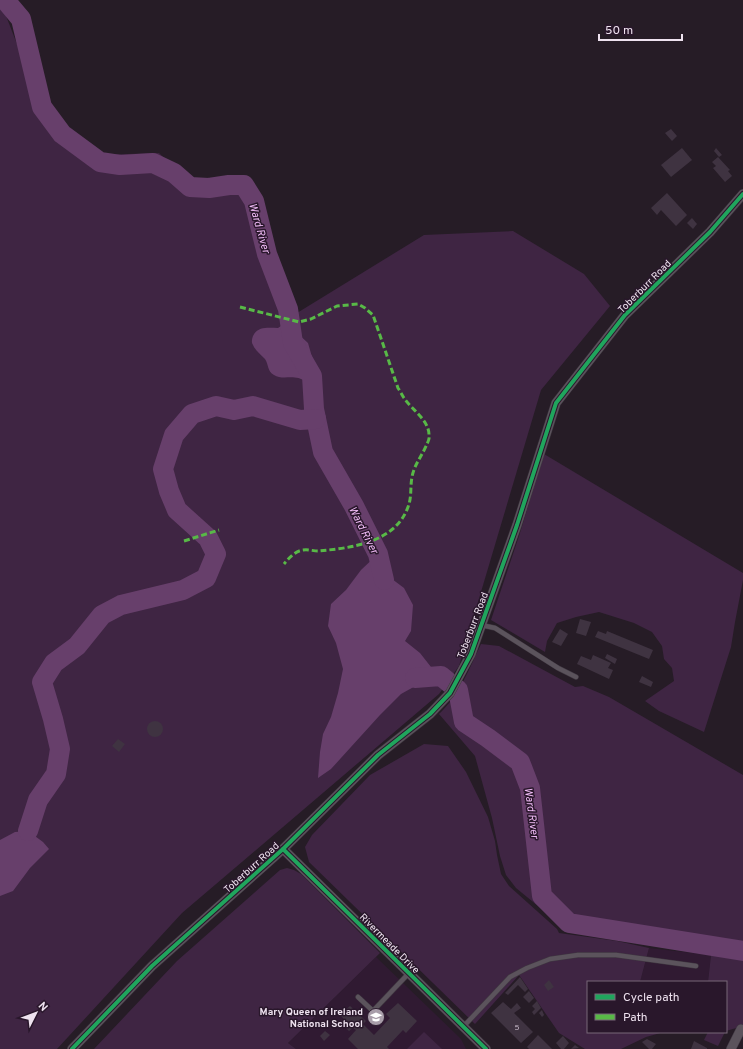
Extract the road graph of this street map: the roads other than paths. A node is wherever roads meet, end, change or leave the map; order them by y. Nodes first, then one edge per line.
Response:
1 (743, 194) edge
2 (481, 625) junction
3 (576, 677) dead end
4 (283, 849) junction
5 (696, 966) dead end
6 (409, 974) junction
7 (358, 997) dead end
8 (463, 1027) junction
9 (741, 1029) dead end
10 (72, 1049) edge
11 (486, 1049) edge
12 (731, 1049) edge

1 - 2 street, Toberburr Road
2 - 3 lane
2 - 4 street, Toberburr Road
4 - 6 street, Rivermeade Drive
4 - 10 street, Toberburr Road
5 - 8 lane
6 - 7 lane
6 - 8 street, Rivermeade Drive
8 - 11 street, Rivermeade Drive
9 - 12 street

